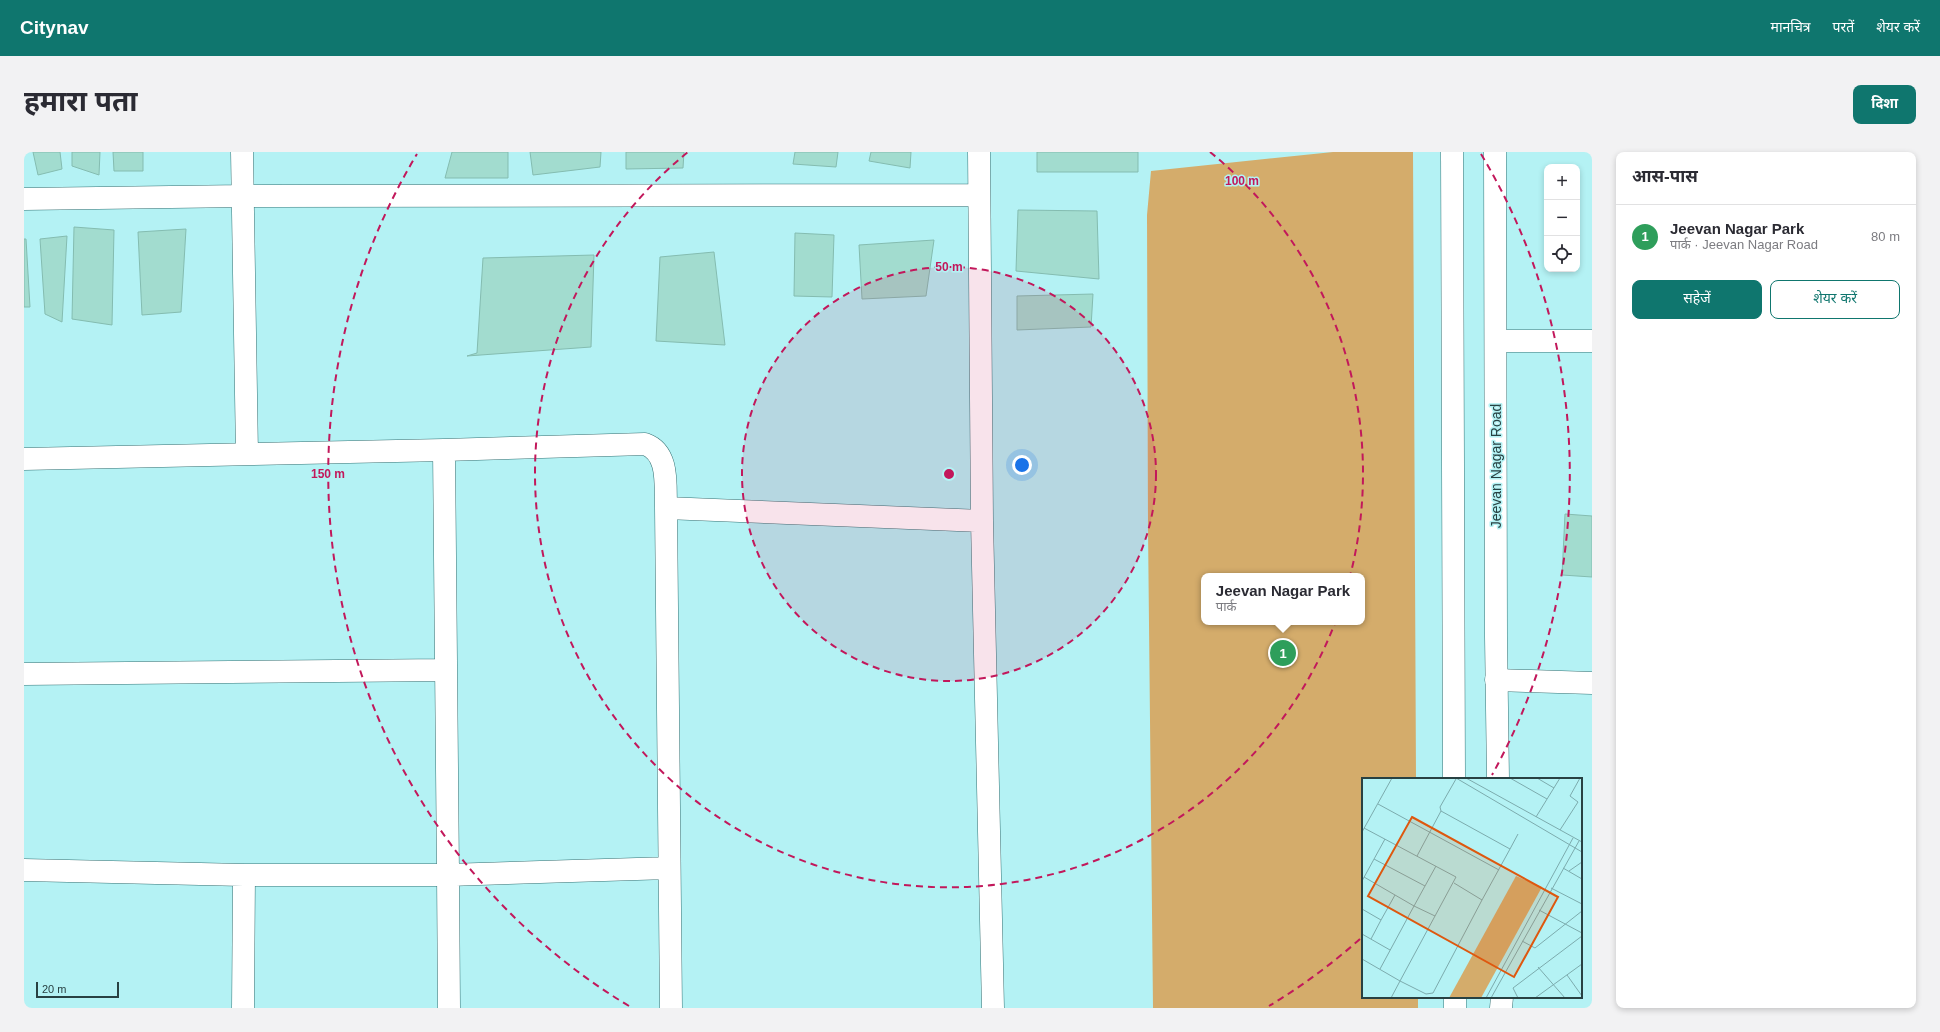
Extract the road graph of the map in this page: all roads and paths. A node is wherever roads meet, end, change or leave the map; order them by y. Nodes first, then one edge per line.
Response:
1 (242, 152) edge
2 (979, 152) edge
3 (1452, 152) edge
4 (1496, 152) edge
5 (979, 195) junction
6 (244, 196) junction
7 (24, 199) edge
8 (1497, 341) junction
9 (1592, 341) edge
10 (444, 450) junction
11 (247, 454) junction
12 (24, 459) edge
13 (666, 508) junction
14 (982, 521) junction
15 (446, 670) junction
16 (24, 674) edge
17 (1496, 680) junction
18 (1592, 684) edge
19 (1454, 778) edge
20 (1498, 778) edge
21 (670, 868) junction
22 (24, 870) edge
23 (244, 875) junction
24 (448, 875) junction
25 (1502, 998) edge
26 (243, 1008) edge
27 (449, 1008) edge
28 (671, 1008) edge
29 (993, 1008) edge
30 (1501, 1008) edge

1 - 6 street
2 - 5 street
3 - 19 street
4 - 8 street, Jeevan Nagar Road
5 - 6 street
5 - 14 street
6 - 7 street
6 - 11 street
8 - 9 street
8 - 17 street, Jeevan Nagar Road
10 - 11 street
10 - 13 street
10 - 15 street
11 - 12 street
13 - 14 street
13 - 21 street
14 - 29 street
15 - 16 street
15 - 24 street
17 - 18 street
17 - 20 street, Jeevan Nagar Road
21 - 24 street
21 - 28 street
22 - 23 street
23 - 24 street
23 - 26 street
24 - 27 street
25 - 30 street

